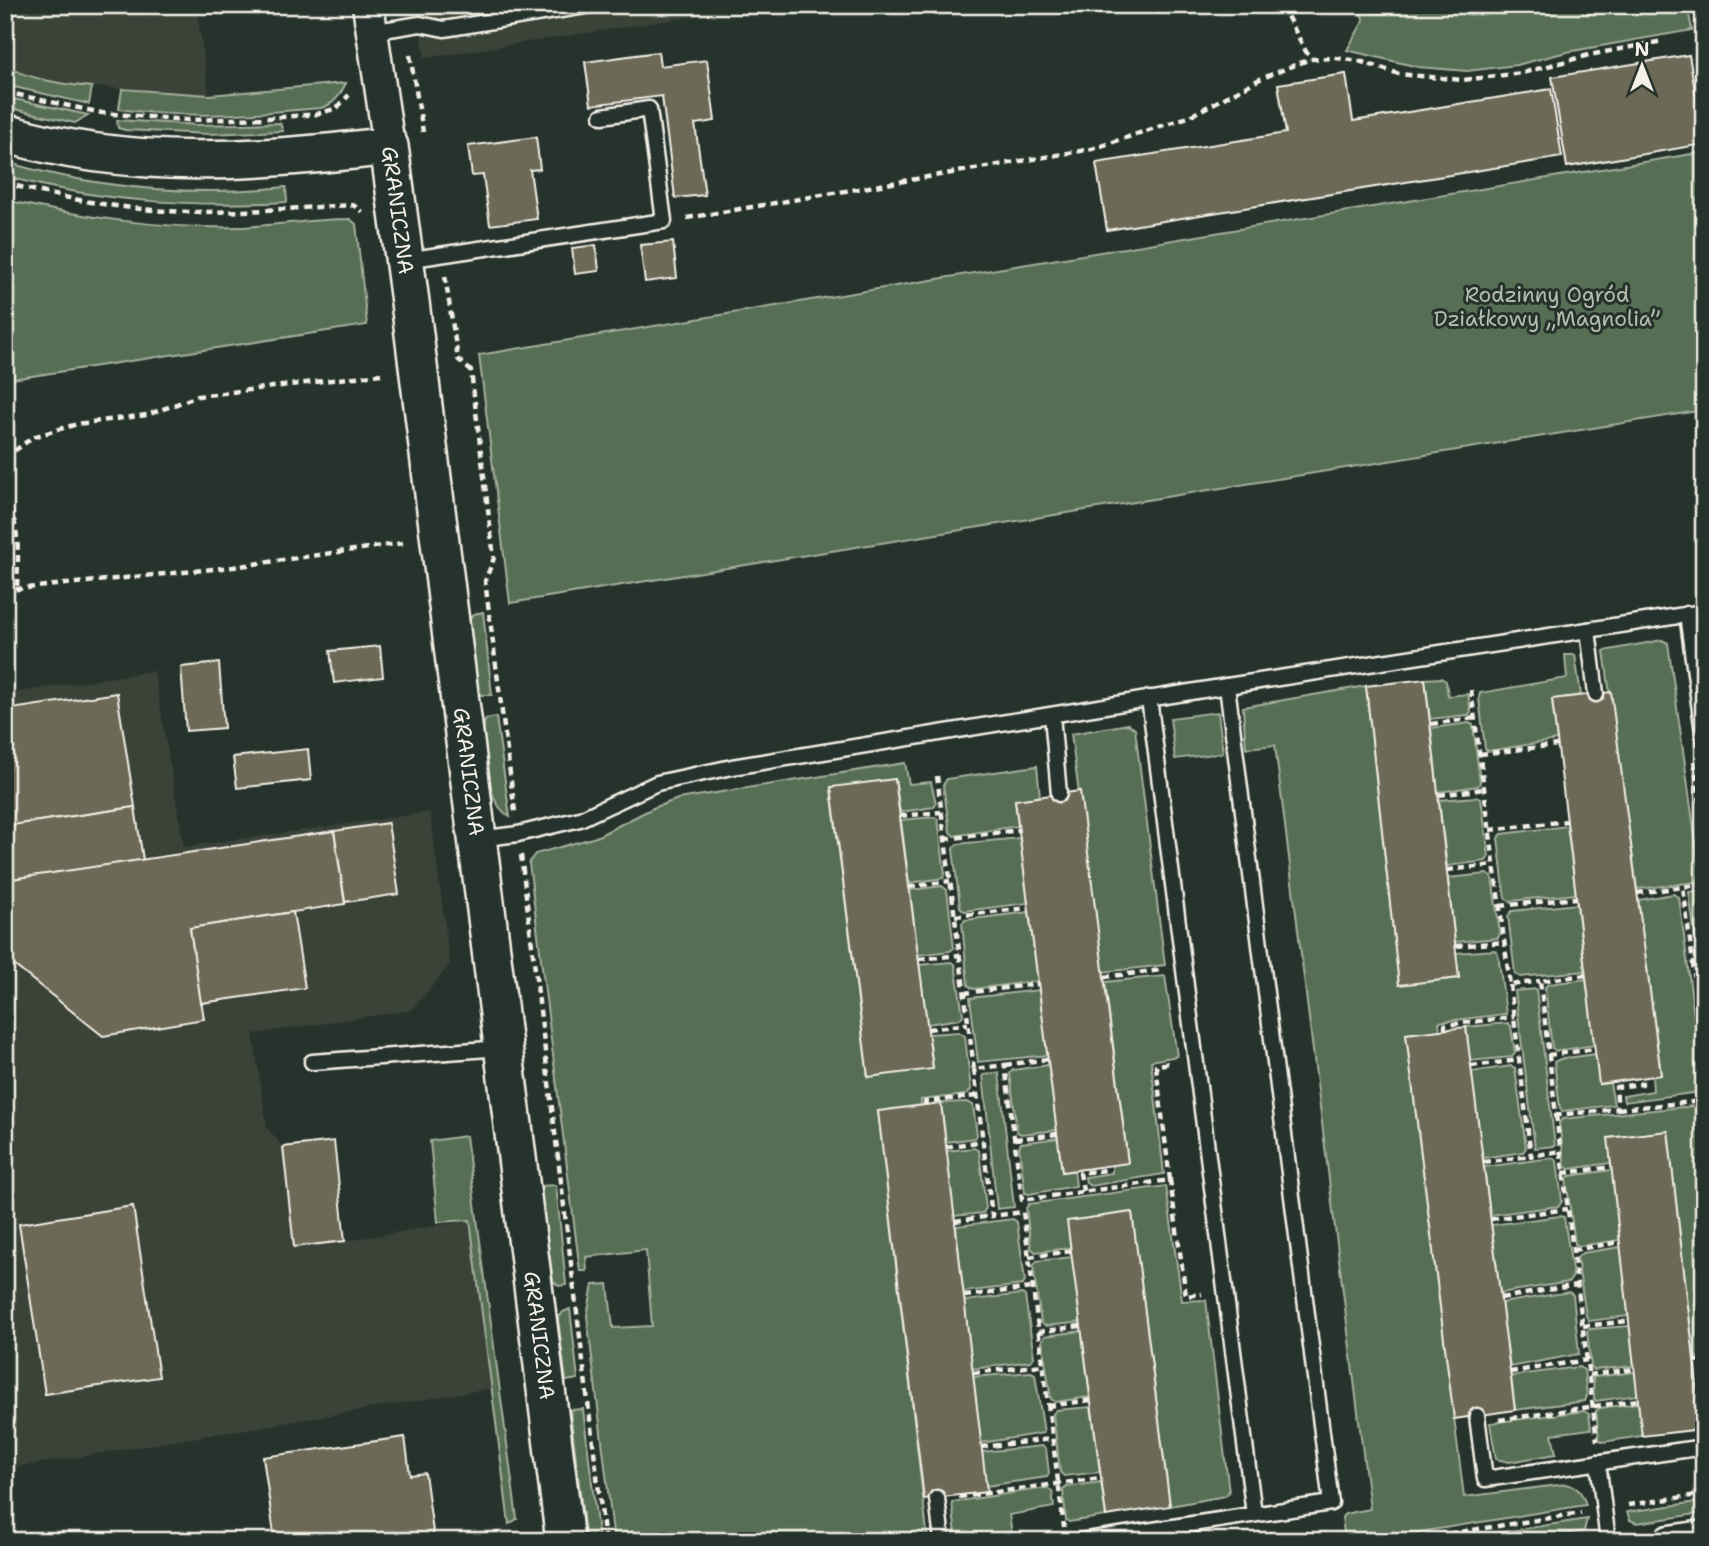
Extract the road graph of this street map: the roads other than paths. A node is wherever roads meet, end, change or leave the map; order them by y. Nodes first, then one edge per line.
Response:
1 (591, 5) edge
2 (370, 19) edge
3 (602, 116) dead end
4 (5, 134) edge
5 (388, 146) junction
6 (404, 260) junction
7 (1704, 612) edge
8 (1687, 614) junction
9 (1588, 630) junction
10 (1227, 685) junction
11 (1596, 694) dead end
12 (1149, 698) junction
13 (1052, 715) junction
14 (1704, 740) edge
15 (1059, 794) dead end
16 (478, 839) junction
17 (503, 1048) junction
18 (312, 1062) dead end
19 (1477, 1416) dead end
20 (1704, 1447) edge
21 (1598, 1462) junction
22 (937, 1498) dead end
23 (1254, 1514) junction
24 (1704, 1536) edge
25 (1089, 1540) edge
26 (565, 1541) edge
27 (942, 1541) edge
28 (1608, 1541) edge
29 (1669, 1541) edge

1 - 2 lane
2 - 5 street, GRANICZNA
3 - 6 lane
4 - 5 street
5 - 6 street, GRANICZNA
6 - 16 street, GRANICZNA
7 - 8 lane
8 - 9 lane
8 - 14 lane
9 - 10 lane
9 - 11 lane
10 - 12 lane
10 - 23 lane
12 - 13 lane
12 - 23 lane
13 - 15 lane
13 - 16 lane
16 - 17 street, GRANICZNA
17 - 18 lane
17 - 26 street, GRANICZNA
19 - 21 lane
20 - 21 lane
21 - 28 lane
22 - 27 lane
23 - 25 lane
24 - 29 street

